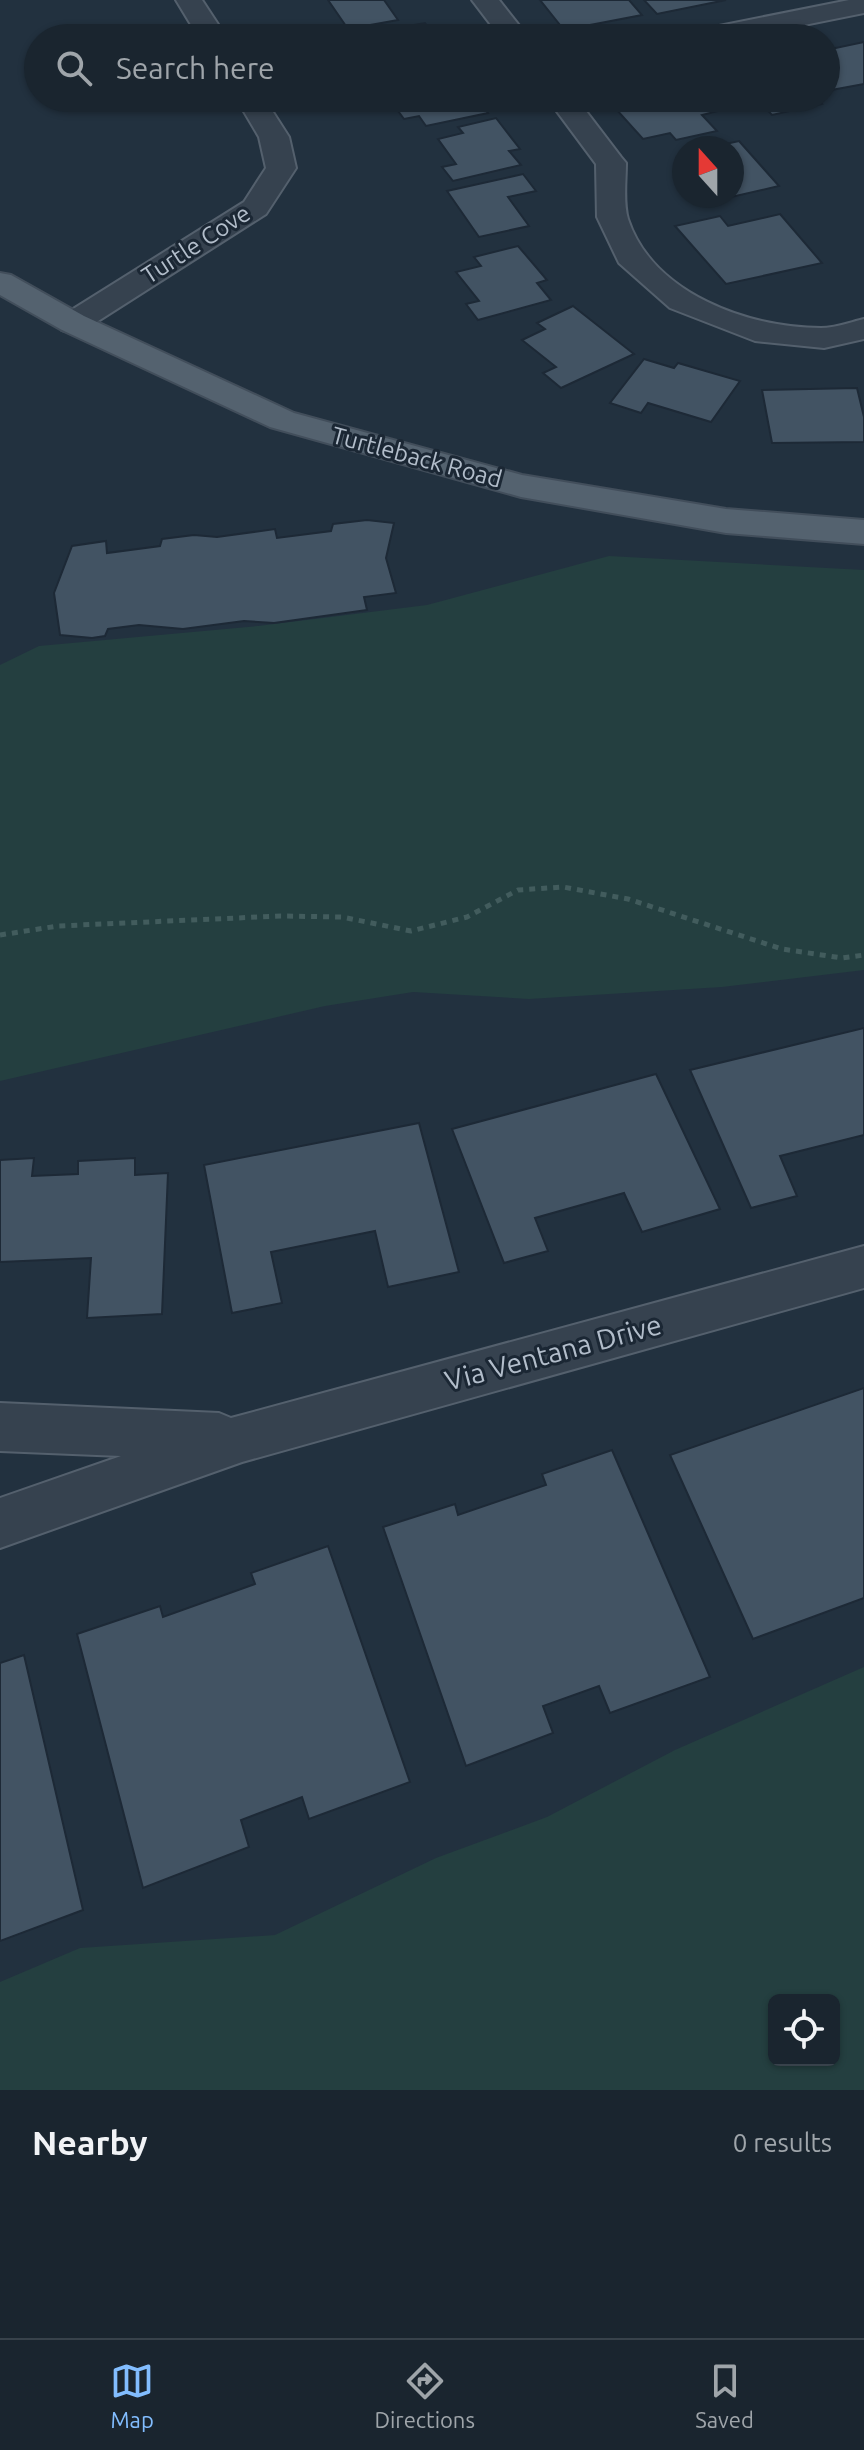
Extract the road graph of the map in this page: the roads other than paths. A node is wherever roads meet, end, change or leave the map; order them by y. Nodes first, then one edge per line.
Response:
1 (189, 0) edge
2 (485, 0) edge
3 (864, 5) edge
4 (204, 24) edge
5 (504, 24) edge
6 (769, 24) edge
7 (259, 112) edge
8 (572, 112) edge
9 (0, 282) edge
10 (73, 323) junction
11 (864, 329) edge
12 (864, 532) edge
13 (864, 1267) edge
14 (0, 1427) edge
15 (242, 1438) junction
16 (0, 1523) edge

1 - 4 street
2 - 5 street
3 - 6 street
7 - 10 street, Turtle Cove
8 - 11 street
9 - 10 main road, Turtleback Road
10 - 12 main road, Turtleback Road
13 - 15 street, Via Ventana Drive
14 - 15 street, Via Ventana Drive
15 - 16 street, Via Ventana Drive

